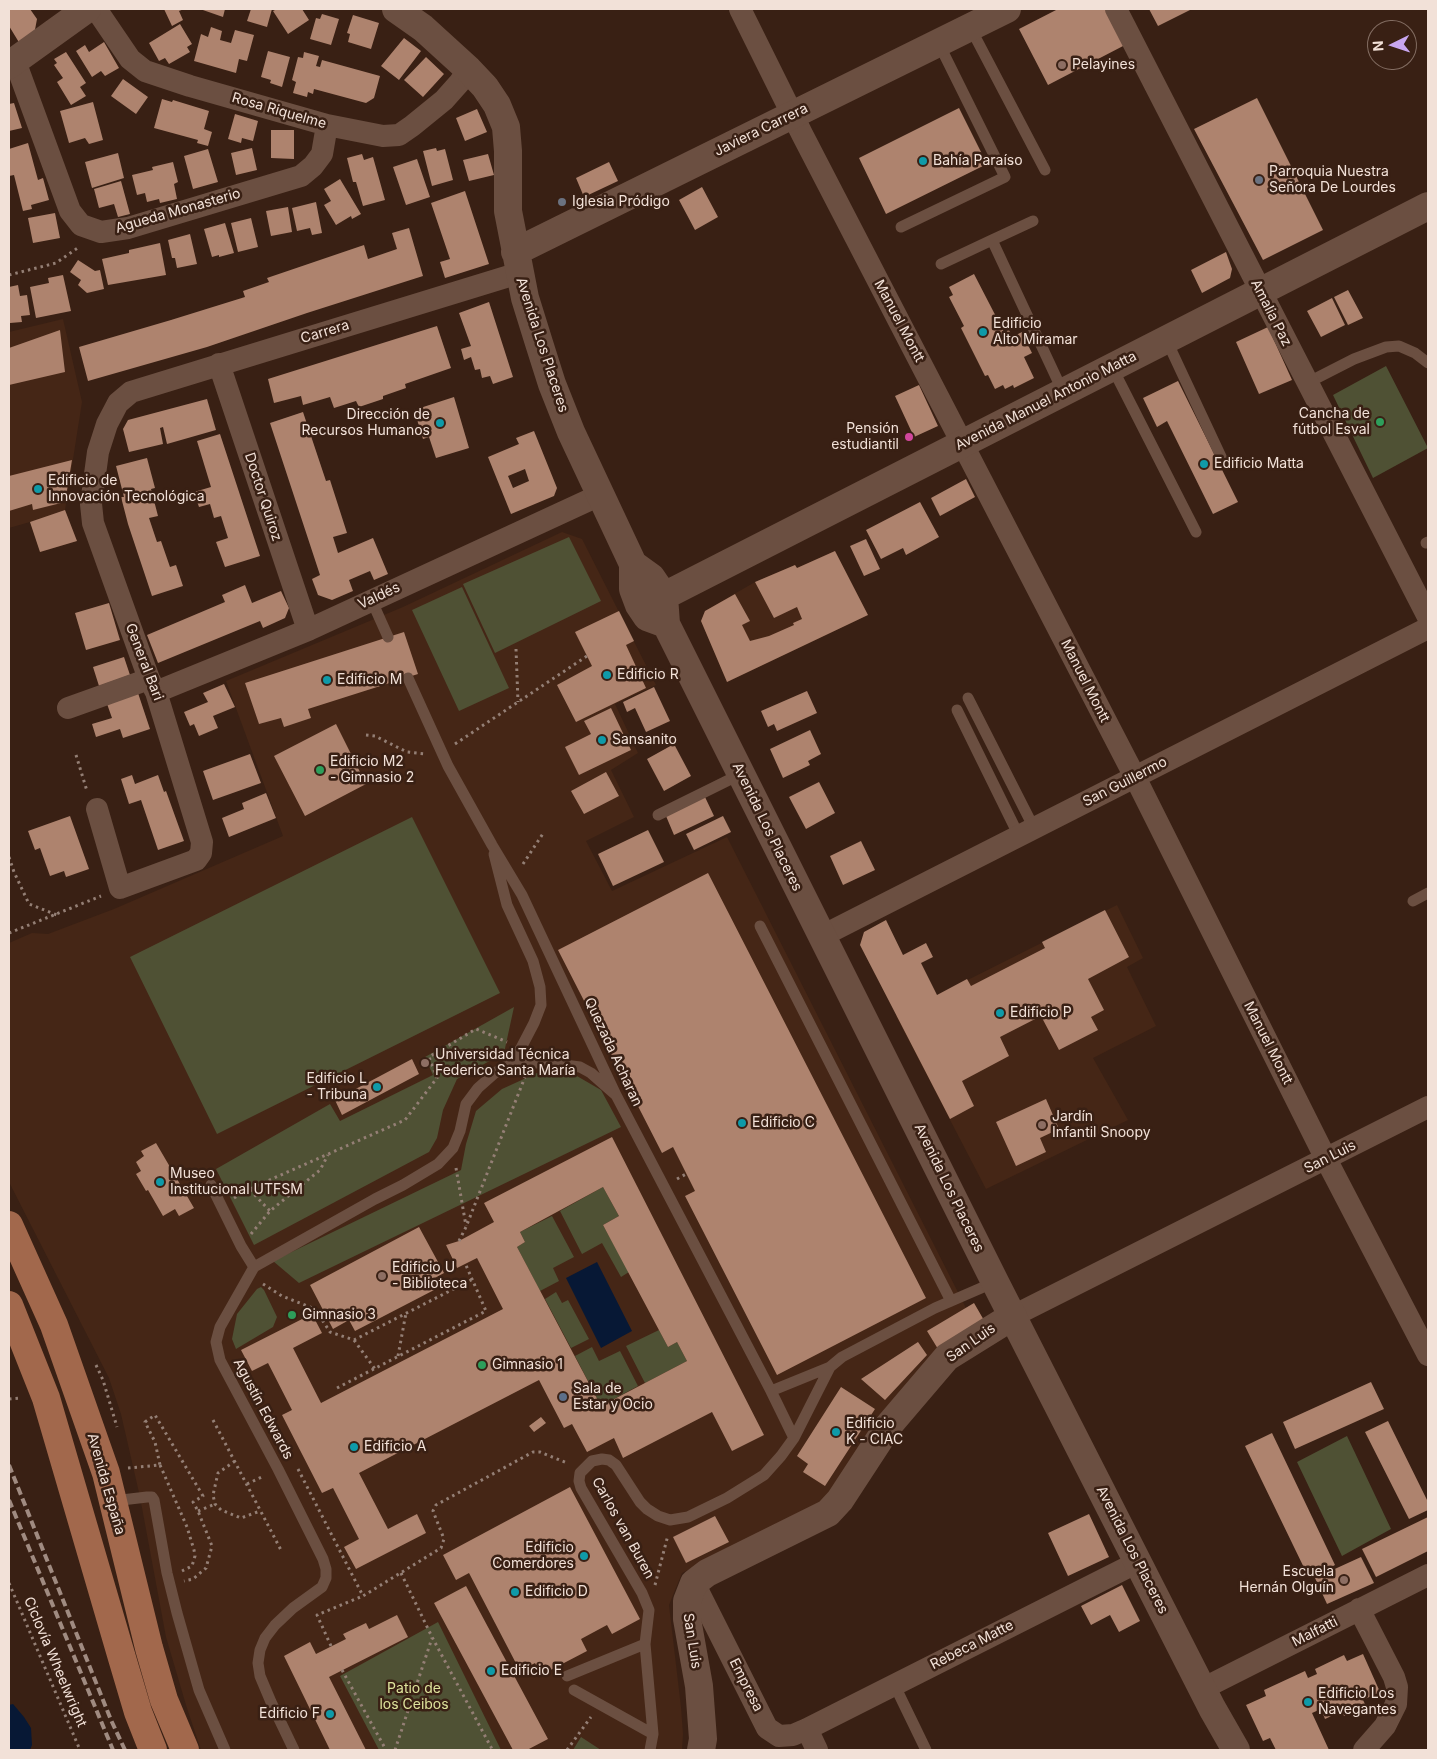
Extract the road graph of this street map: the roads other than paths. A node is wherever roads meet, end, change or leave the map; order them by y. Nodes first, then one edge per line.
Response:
1 (740, 9) edge
2 (1006, 9) edge
3 (1116, 9) edge
4 (84, 10) edge
5 (405, 11) edge
6 (970, 27) junction
7 (938, 42) junction
8 (12, 63) edge
9 (468, 69) junction
10 (793, 114) junction
11 (326, 125) junction
12 (1045, 170) dead end
13 (1428, 206) edge
14 (1033, 221) dead end
15 (901, 227) dead end
16 (992, 240) junction
17 (517, 263) junction
18 (941, 264) dead end
19 (1260, 290) junction
20 (1166, 339) junction
21 (1428, 363) edge
22 (219, 364) junction
23 (1112, 367) junction
24 (1307, 383) junction
25 (131, 392) joint
26 (1063, 392) junction
27 (963, 444) junction
28 (1224, 463) dead end
29 (600, 495) junction
30 (1196, 532) dead end
31 (632, 564) junction
32 (664, 596) junction
33 (371, 599) junction
34 (1428, 617) edge
35 (666, 624) junction
36 (1428, 628) edge
37 (308, 630) junction
38 (388, 637) dead end
39 (408, 678) dead end
40 (152, 685) junction
41 (968, 698) dead end
42 (68, 708) dead end
43 (957, 710) dead end
44 (741, 774) junction
45 (1135, 777) junction
46 (97, 809) road end
47 (658, 815) dead end
48 (1027, 832) junction
49 (492, 845) junction
50 (1428, 893) edge
51 (1413, 901) dead end
52 (760, 926) dead end
53 (822, 936) junction
54 (511, 1063) junction
55 (616, 1095) junction
56 (1428, 1106) edge
57 (1326, 1159) junction
58 (211, 1186) dead end
59 (9, 1225) edge
60 (251, 1271) junction
61 (995, 1282) junction
62 (951, 1301) junction
63 (9, 1305) edge
64 (1013, 1316) junction
65 (1428, 1355) edge
66 (830, 1367) junction
67 (771, 1391) junction
68 (794, 1438) junction
69 (113, 1501) junction
70 (1138, 1562) junction
71 (1428, 1575) edge
72 (694, 1583) junction
73 (1359, 1609) junction
74 (645, 1644) junction
75 (567, 1676) dead end
76 (894, 1684) junction
77 (1202, 1688) junction
78 (574, 1690) dead end
79 (807, 1729) junction
80 (653, 1734) junction
81 (153, 1750) edge
82 (185, 1750) edge
83 (225, 1750) edge
84 (294, 1750) edge
85 (650, 1750) edge
86 (701, 1750) edge
87 (817, 1750) edge
88 (926, 1750) edge
89 (1236, 1750) edge
90 (1364, 1750) edge

1 - 10 street, Manuel Montt
2 - 6 main road, Javiera Carrera
3 - 19 street, Amalia Paz
4 - 8 main road
4 - 11 street, Rosa Riquelme
5 - 9 main road, Avenida Los Placeres
6 - 7 main road, Javiera Carrera
6 - 12 lane
7 - 10 main road, Javiera Carrera
7 - 15 lane
8 - 11 street, Agueda Monasterio
9 - 11 street, Rosa Riquelme
9 - 17 main road, Avenida Los Placeres
10 - 17 main road, Javiera Carrera
10 - 27 street, Manuel Montt
13 - 19 main road, Avenida Manuel Antonio Matta
14 - 16 lane
16 - 18 lane
16 - 26 lane
17 - 22 street, Carrera
17 - 29 main road, Avenida Los Placeres
19 - 20 main road, Avenida Manuel Antonio Matta
19 - 24 street, Amalia Paz
20 - 23 main road, Avenida Manuel Antonio Matta
20 - 28 lane
21 - 24 lane
22 - 25 street, Carrera
22 - 37 street, Doctor Quiroz
23 - 26 main road, Avenida Manuel Antonio Matta
23 - 30 lane
24 - 34 street, Amalia Paz
25 - 40 street, General Bari
26 - 27 main road, Avenida Manuel Antonio Matta
27 - 32 main road, Avenida Manuel Antonio Matta
27 - 45 street, Manuel Montt
29 - 31 main road, Avenida Los Placeres
29 - 33 street, Valdés
31 - 32 main road, Avenida Los Placeres
31 - 35 main road, Avenida Los Placeres
32 - 35 main road, Avenida Los Placeres
33 - 37 street, Valdés
33 - 38 lane
35 - 44 main road, Avenida Los Placeres
36 - 45 street, San Guillermo
37 - 40 street, Valdés
39 - 49 lane, Quezada Acharan
40 - 42 street, Valdés
40 - 46 street, General Bari
41 - 48 lane
43 - 48 lane
44 - 47 lane
44 - 53 main road, Avenida Los Placeres
45 - 48 street, San Guillermo
45 - 57 street, Manuel Montt
48 - 53 street, San Guillermo
49 - 54 lane
49 - 55 lane, Quezada Acharan
50 - 51 lane
52 - 62 lane
53 - 61 main road, Avenida Los Placeres
54 - 55 lane
54 - 60 lane
55 - 67 lane, Quezada Acharan
56 - 57 street, San Luis
57 - 64 street, San Luis
57 - 65 street, Manuel Montt
58 - 60 lane
59 - 69 main road, Avenida España
60 - 84 lane, Agustín Edwards
61 - 62 lane
61 - 64 main road, Avenida Los Placeres
62 - 66 lane
63 - 81 main road
64 - 70 main road, Avenida Los Placeres
64 - 72 main road, San Luis
66 - 67 lane
66 - 68 lane
67 - 68 lane, Quezada Acharan
68 - 74 lane, Carlos van Buren
69 - 82 main road, Avenida España
69 - 83 lane
70 - 76 street, Rebeca Matte
70 - 77 main road, Avenida Los Placeres
71 - 73 street, Malfatti
72 - 79 street, Empresa
72 - 86 main road, San Luis
73 - 77 street, Malfatti
73 - 90 street
74 - 75 lane
74 - 80 lane, Carlos van Buren
76 - 79 street, Rebeca Matte
76 - 88 lane
77 - 89 main road, Avenida Los Placeres
78 - 80 lane
79 - 87 street
80 - 85 lane, Carlos van Buren

